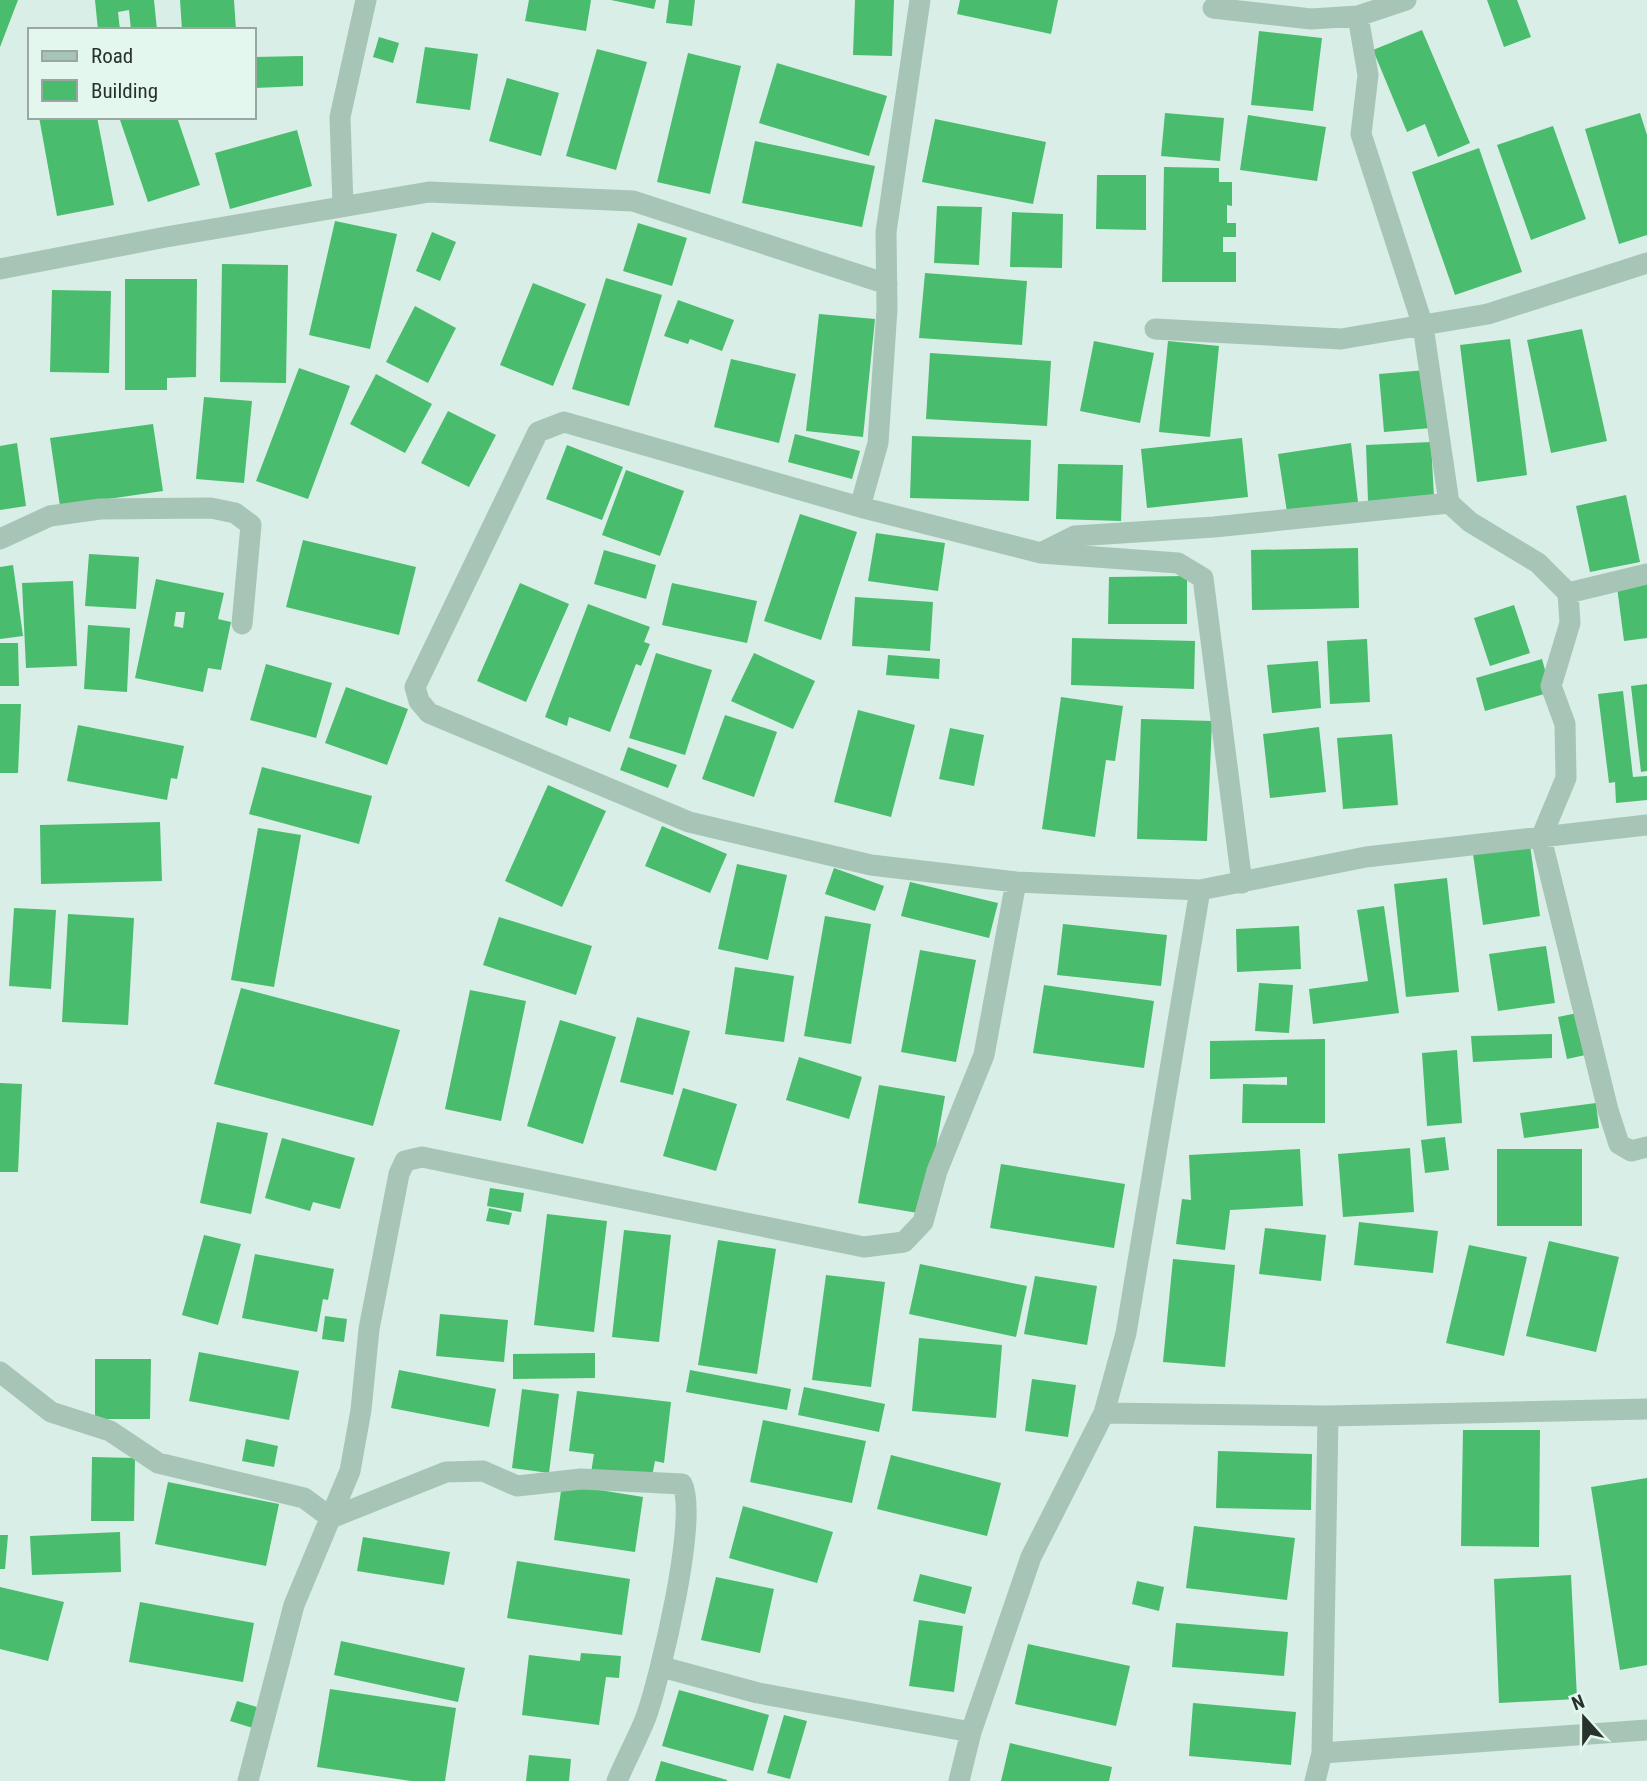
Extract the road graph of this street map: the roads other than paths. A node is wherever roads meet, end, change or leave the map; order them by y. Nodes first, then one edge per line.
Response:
1 (366, 0) edge
2 (920, 0) edge
3 (1406, 0) edge
4 (1213, 8) dead end
5 (1358, 16) junction
6 (343, 206) junction
7 (1647, 263) edge
8 (0, 269) edge
9 (887, 284) junction
10 (1423, 326) junction
11 (1155, 329) dead end
12 (1448, 503) junction
13 (860, 507) junction
14 (0, 539) edge
15 (1041, 553) junction
16 (1647, 574) edge
17 (1567, 593) junction
18 (242, 624) dead end
19 (1647, 825) edge
20 (1541, 838) junction
21 (1016, 882) junction
22 (1242, 883) junction
23 (1200, 890) junction
24 (1647, 1147) edge
25 (0, 1372) edge
26 (1647, 1409) edge
27 (1104, 1413) junction
28 (1328, 1416) junction
29 (331, 1518) junction
30 (662, 1667) junction
31 (1647, 1730) edge
32 (971, 1732) junction
33 (1322, 1753) junction
34 (248, 1781) edge
35 (617, 1781) edge
36 (959, 1781) edge
37 (1315, 1781) edge

1 - 6 street
2 - 9 street
3 - 5 street
4 - 5 street
5 - 10 street
6 - 8 street
6 - 9 street
7 - 10 street
9 - 13 street
10 - 11 street
10 - 12 street
12 - 15 street
12 - 17 street
13 - 15 street
13 - 21 street
14 - 18 street
15 - 22 street
16 - 17 street
17 - 20 street
19 - 20 street
20 - 22 street
20 - 24 street
21 - 23 street
21 - 29 street
22 - 23 street
23 - 27 street
25 - 29 street
26 - 28 street
27 - 28 street
27 - 32 street
28 - 33 street
29 - 30 street
29 - 34 street
30 - 32 street
30 - 35 street
31 - 33 street
32 - 36 street
33 - 37 street

